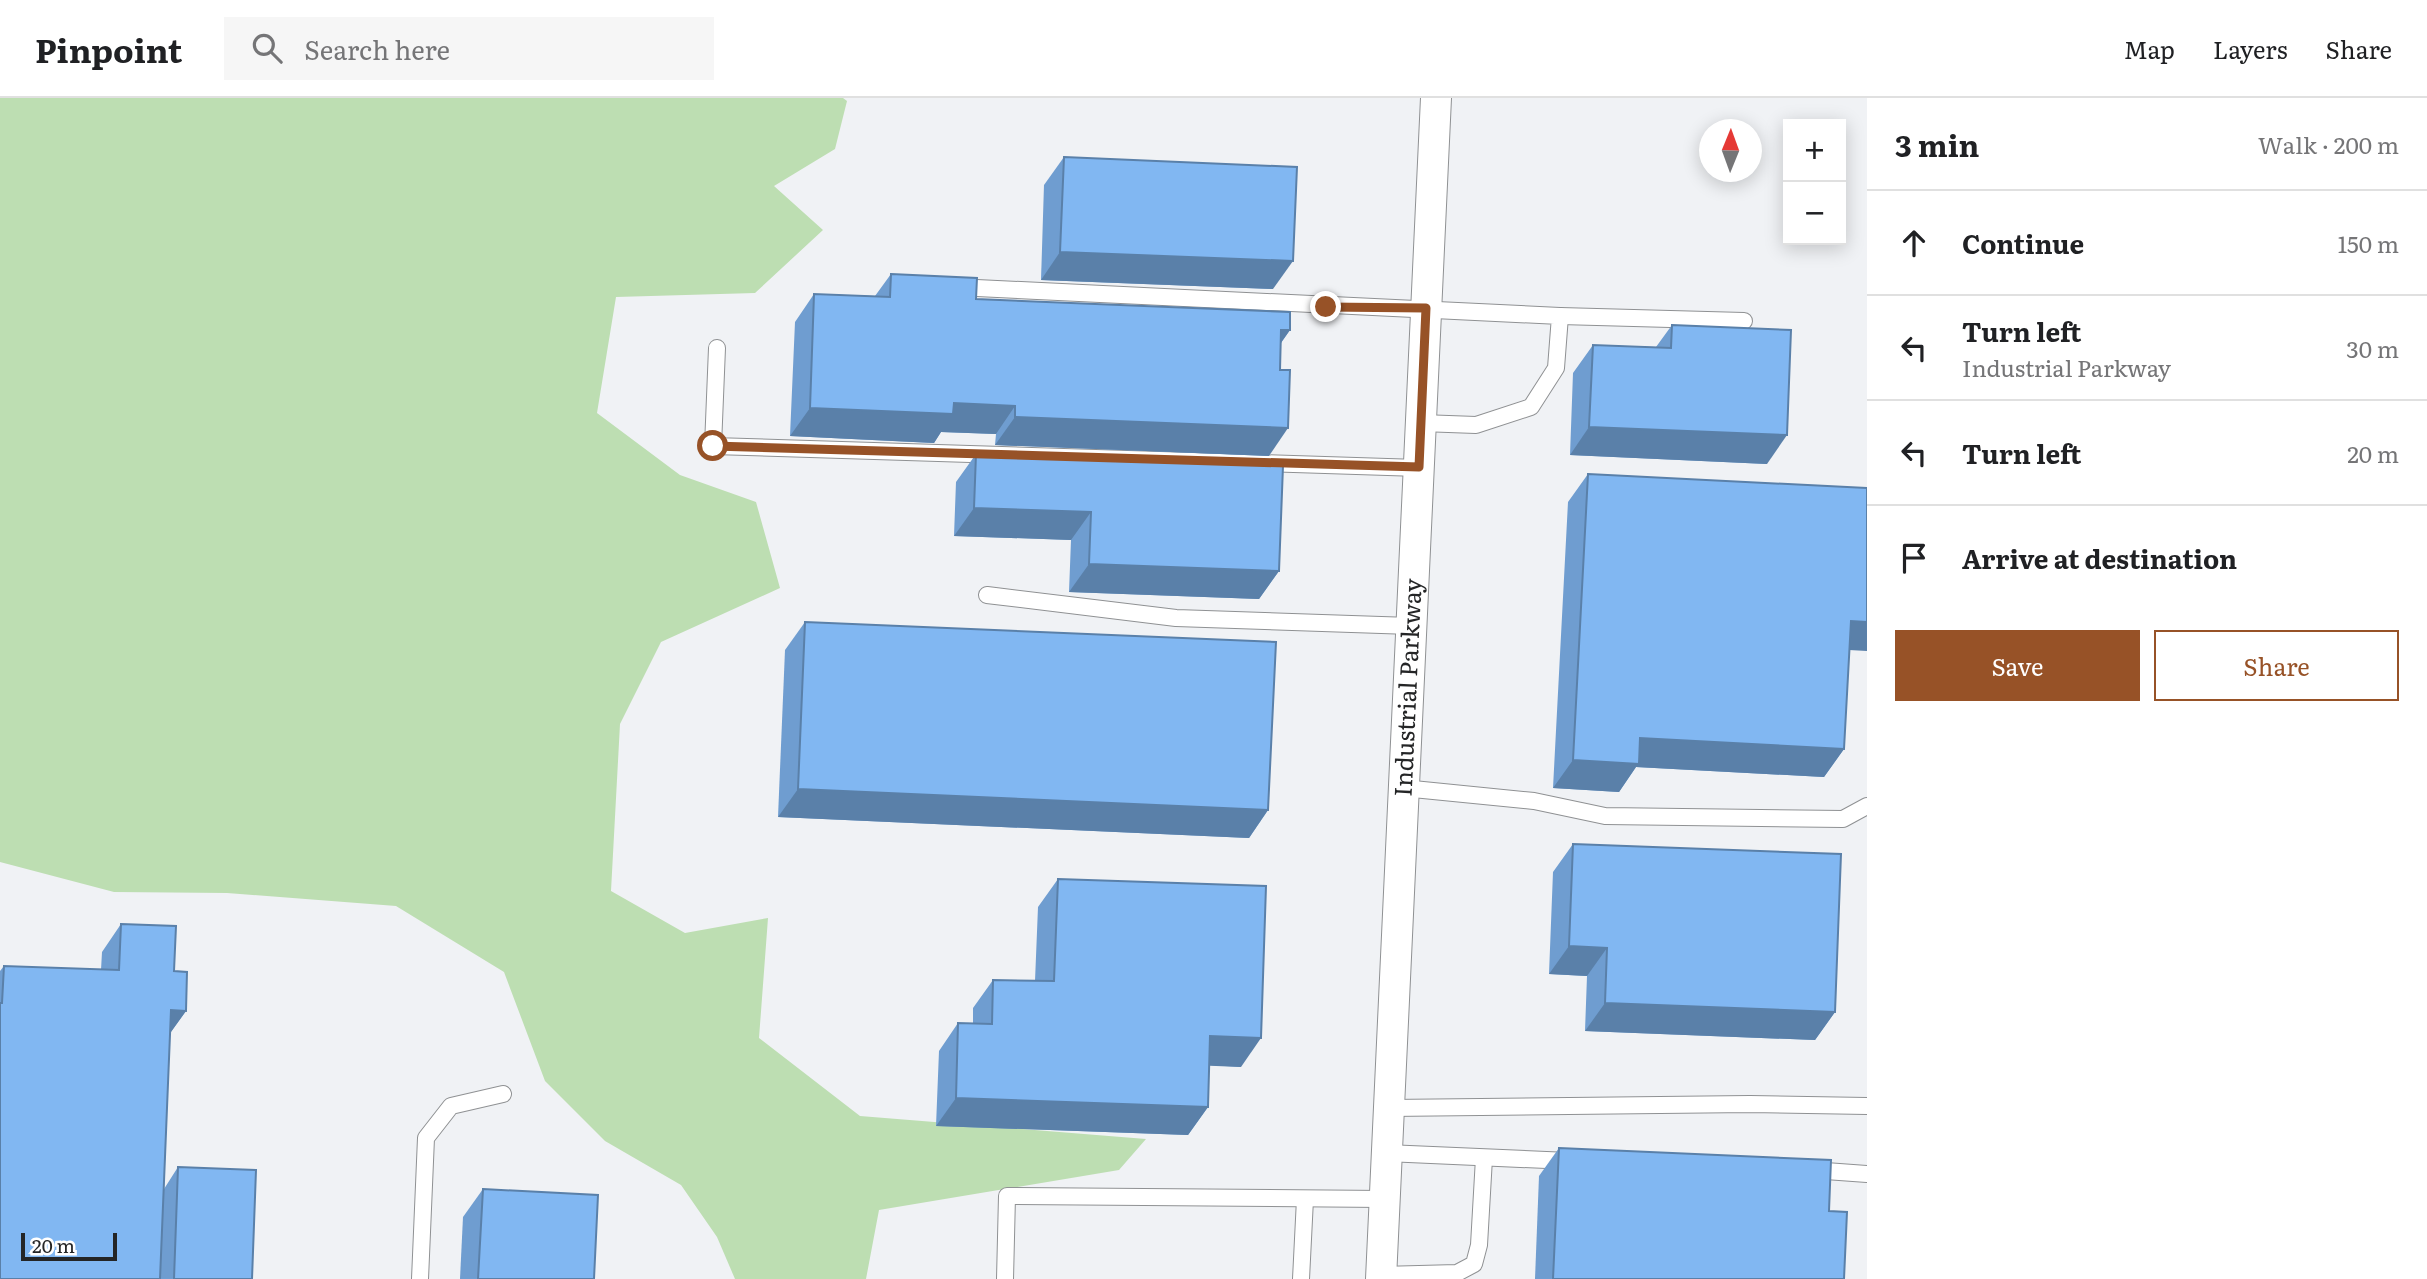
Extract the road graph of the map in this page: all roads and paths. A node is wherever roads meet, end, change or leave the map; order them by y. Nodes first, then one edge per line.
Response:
1 (1436, 98) edge
2 (944, 286) edge
3 (1426, 308) junction
4 (1560, 316) junction
5 (1744, 321) dead end
6 (717, 348) dead end
7 (1421, 423) junction
8 (1419, 467) junction
9 (987, 595) dead end
10 (1411, 626) junction
11 (1404, 788) junction
12 (1867, 806) edge
13 (503, 1094) dead end
14 (1867, 1106) edge
15 (1389, 1108) junction
16 (1386, 1153) junction
17 (1484, 1158) junction
18 (1582, 1162) edge
19 (1796, 1170) edge
20 (1867, 1174) edge
21 (1305, 1199) junction
22 (1384, 1199) junction
23 (1381, 1277) edge
24 (420, 1279) edge
25 (1005, 1279) edge
26 (1301, 1279) edge

1 - 3 street, Industrial Parkway
2 - 3 lane
3 - 4 lane
3 - 7 street, Industrial Parkway
4 - 5 lane
4 - 7 lane
6 - 8 lane
7 - 8 street, Industrial Parkway
8 - 10 street, Industrial Parkway
9 - 10 lane
10 - 11 street, Industrial Parkway
11 - 12 lane
11 - 15 street, Industrial Parkway
13 - 24 lane
14 - 15 lane
15 - 16 street, Industrial Parkway
16 - 17 lane
16 - 22 street, Industrial Parkway
17 - 18 lane
17 - 23 lane
19 - 20 lane
21 - 22 lane
21 - 25 lane
21 - 26 lane
22 - 23 street, Industrial Parkway

